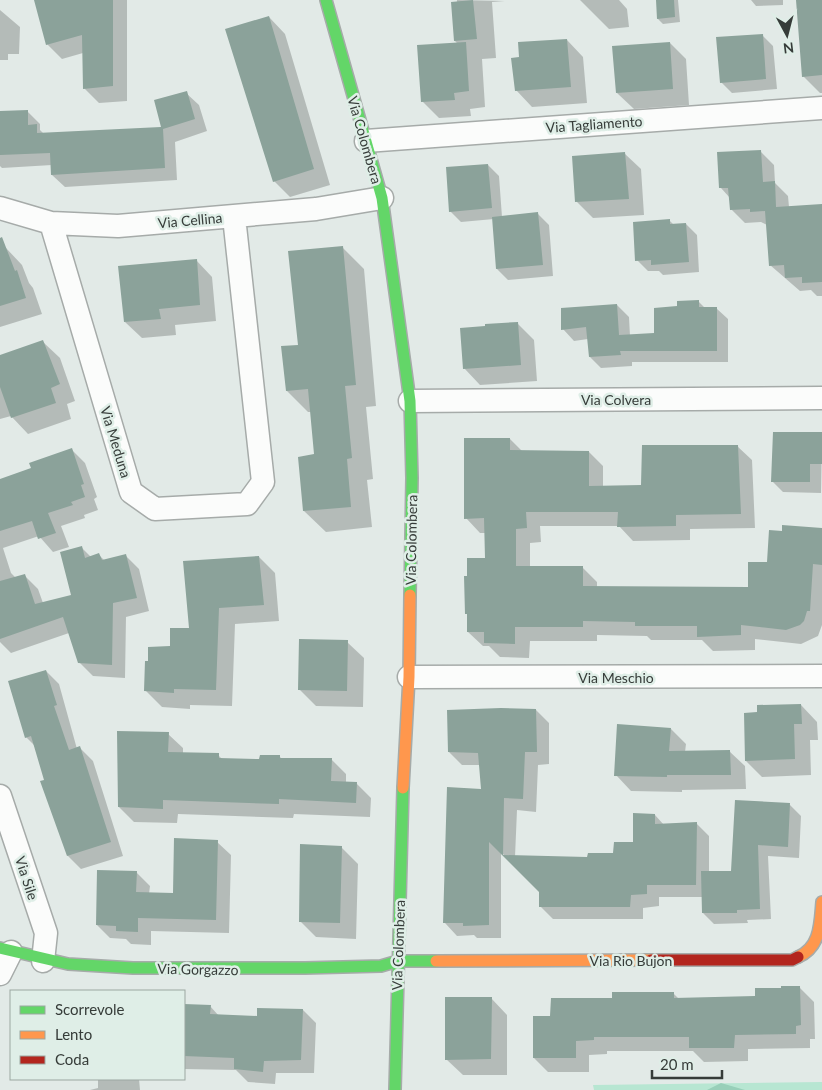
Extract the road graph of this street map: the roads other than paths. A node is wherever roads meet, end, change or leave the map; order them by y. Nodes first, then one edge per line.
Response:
1 (326, 0) edge
2 (822, 108) edge
3 (366, 141) junction
4 (382, 198) junction
5 (0, 208) edge
6 (234, 217) junction
7 (51, 223) junction
8 (822, 398) edge
9 (410, 401) junction
10 (822, 676) edge
11 (410, 677) junction
12 (0, 796) edge
13 (822, 902) edge
14 (5, 950) edge
15 (44, 961) junction
16 (398, 961) junction
17 (0, 974) edge
18 (395, 1090) edge

1 - 3 street, Via Colombera
2 - 3 street, Via Tagliamento
3 - 4 street, Via Colombera
4 - 6 street, Via Cellina
4 - 9 street, Via Colombera
5 - 7 street, Via Cellina
6 - 7 street, Via Cellina
6 - 7 street, Via Meduna
8 - 9 street, Via Colvera
9 - 11 street, Via Colombera
10 - 11 street, Via Meschio
11 - 16 street, Via Colombera
12 - 15 street, Via Sile
13 - 16 street, Via Rio Bujon
14 - 15 street, Via Gorgazzo
14 - 17 street
15 - 16 street, Via Gorgazzo
16 - 18 street, Via Colombera

